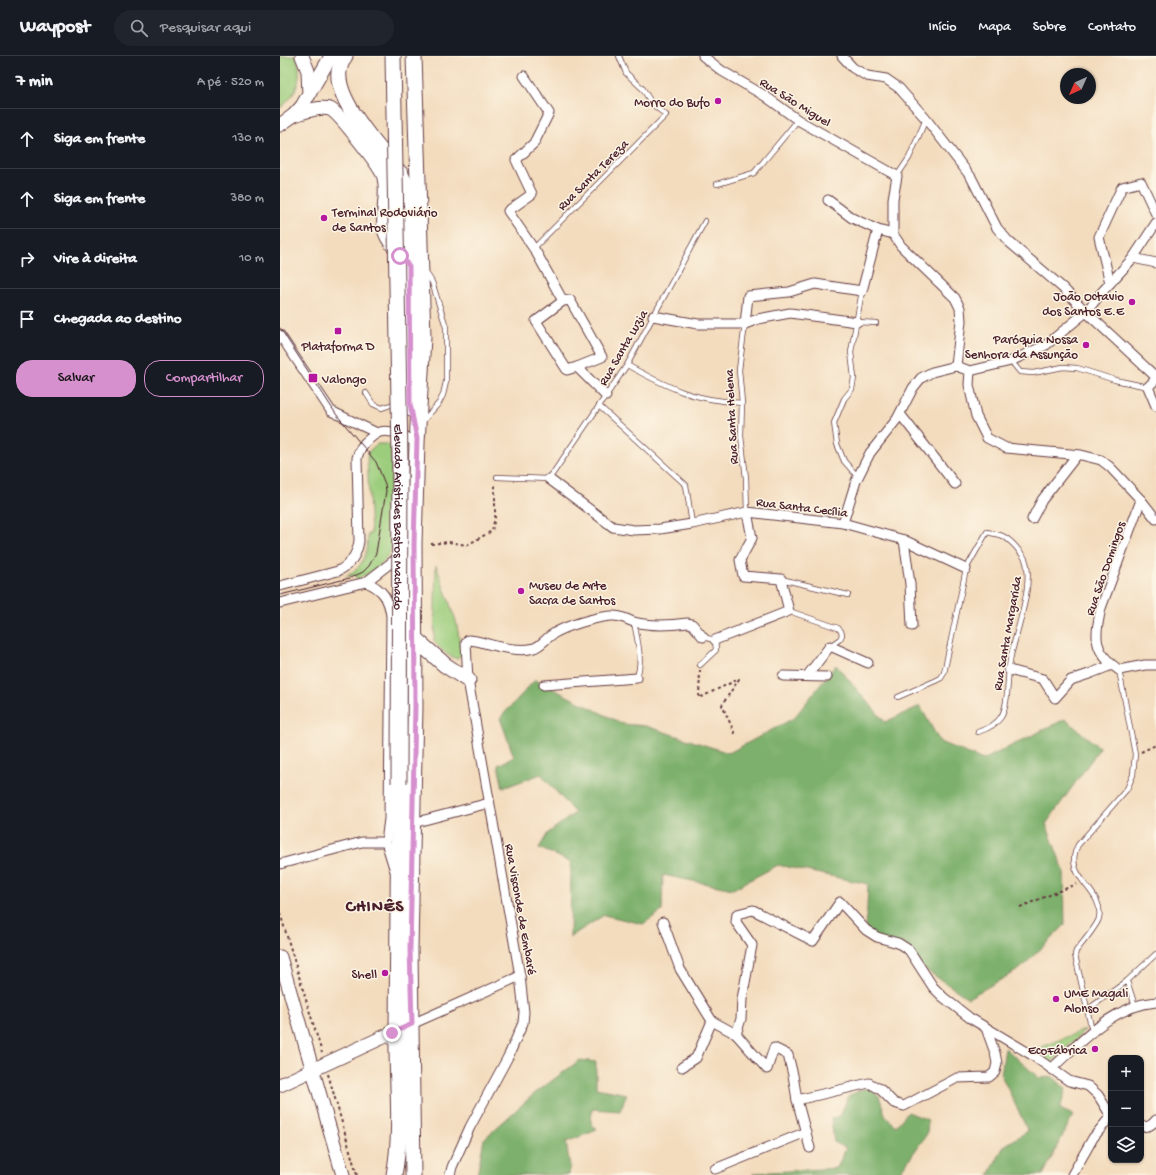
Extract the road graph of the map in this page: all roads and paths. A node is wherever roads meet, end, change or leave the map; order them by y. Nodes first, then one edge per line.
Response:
1 (302, 56) edge
2 (331, 56) edge
3 (345, 56) edge
4 (393, 56) edge
5 (414, 56) edge
6 (620, 56) edge
7 (703, 56) edge
8 (842, 56) edge
9 (524, 76) dead end
10 (309, 96) junction
11 (294, 115) junction
12 (926, 119) junction
13 (798, 120) junction
14 (280, 125) edge
15 (897, 176) junction
16 (717, 184) dead end
17 (828, 200) dead end
18 (1156, 214) edge
19 (705, 221) dead end
20 (1156, 223) edge
21 (878, 230) junction
22 (894, 234) junction
23 (534, 248) junction
24 (1134, 258) junction
25 (1156, 263) edge
26 (415, 265) junction
27 (1110, 283) junction
28 (862, 291) junction
29 (563, 301) junction
30 (1086, 312) junction
31 (653, 316) junction
32 (857, 322) junction
33 (876, 323) dead end
34 (745, 324) junction
35 (281, 339) edge
36 (1011, 361) junction
37 (627, 365) junction
38 (956, 366) junction
39 (577, 367) junction
40 (970, 371) junction
41 (1156, 378) edge
42 (1148, 387) junction
43 (416, 391) junction
44 (366, 393) dead end
45 (606, 396) junction
46 (742, 403) junction
47 (599, 406) junction
48 (1156, 406) edge
49 (900, 414) junction
50 (378, 433) junction
51 (417, 436) junction
52 (1077, 455) junction
53 (858, 476) junction
54 (497, 477) joint
55 (549, 479) junction
56 (955, 484) dead end
57 (1142, 500) junction
58 (747, 512) junction
59 (1032, 519) dead end
60 (1156, 519) edge
61 (843, 523) junction
62 (692, 524) junction
63 (904, 540) junction
64 (414, 544) junction
65 (432, 544) dead end
66 (966, 569) junction
67 (781, 579) junction
68 (366, 582) junction
69 (280, 586) edge
70 (848, 595) dead end
71 (280, 604) edge
72 (789, 611) junction
73 (634, 622) junction
74 (912, 626) dead end
75 (703, 637) joint
76 (414, 638) junction
77 (715, 640) junction
78 (830, 646) junction
79 (868, 663) dead end
80 (700, 665) joint
81 (1156, 665) edge
82 (1115, 667) junction
83 (1009, 670) junction
84 (783, 676) dead end
85 (807, 676) junction
86 (826, 677) dead end
87 (468, 680) junction
88 (635, 680) joint
89 (544, 685) dead end
90 (898, 697) dead end
91 (978, 732) dead end
92 (735, 734) dead end
93 (1156, 745) edge
94 (1135, 754) junction
95 (490, 803) junction
96 (413, 823) junction
97 (386, 842) junction
98 (280, 864) edge
99 (398, 881) junction
100 (1084, 882) junction
101 (1020, 907) dead end
102 (280, 913) edge
103 (663, 922) dead end
104 (1156, 954) edge
105 (280, 957) edge
106 (520, 976) junction
107 (1127, 981) junction
108 (1156, 1002) edge
109 (1136, 1006) junction
110 (1087, 1010) junction
111 (712, 1021) junction
112 (412, 1024) junction
113 (986, 1028) junction
114 (397, 1031) junction
115 (1092, 1031) junction
116 (736, 1034) junction
117 (319, 1067) junction
118 (682, 1067) dead end
119 (1051, 1069) junction
120 (280, 1085) edge
121 (797, 1100) junction
122 (1108, 1112) edge
123 (1108, 1119) edge
124 (1156, 1120) edge
125 (1144, 1127) edge
126 (806, 1132) junction
127 (810, 1148) dead end
128 (715, 1168) dead end
129 (1072, 1174) edge
130 (343, 1175) edge
131 (357, 1175) edge
132 (394, 1175) edge
133 (413, 1175) edge
134 (450, 1175) edge

1 - 10 main road
2 - 10 main road
3 - 26 main road
4 - 99 main road, Elevado Aristides Bastos Machado, bridge
5 - 26 main road
6 - 23 lane, Rua Santa Tereza
7 - 13 street, Rua São Miguel
8 - 12 street
9 - 23 street
10 - 11 main road
11 - 14 main road
11 - 26 main road
12 - 15 lane
12 - 30 street
13 - 15 street, Rua São Miguel
13 - 16 lane
15 - 22 street
17 - 21 street
18 - 27 street
19 - 31 lane, Rua Santa Luzia
20 - 24 street
21 - 22 street
21 - 28 street
22 - 38 street
23 - 29 street
24 - 25 street
24 - 27 street
26 - 43 main road
26 - 51 lane
27 - 30 street
28 - 32 lane
28 - 34 street, Rua Santa Helena
29 - 39 street
29 - 39 street
30 - 36 street
30 - 41 street
31 - 34 street
31 - 37 lane, Rua Santa Luzia
32 - 33 lane
32 - 34 street
32 - 53 lane
34 - 46 lane, Rua Santa Helena
35 - 50 street
36 - 40 street
36 - 42 lane
37 - 45 lane, Rua Santa Luzia
37 - 46 lane
38 - 40 street
38 - 49 street
39 - 45 street
40 - 52 street
41 - 42 street
42 - 48 street
43 - 44 lane
43 - 51 main road
45 - 47 lane, Rua Santa Luzia
46 - 58 lane, Rua Santa Helena
47 - 55 lane, Rua Santa Luzia
47 - 62 lane
49 - 53 street
49 - 56 street
50 - 51 street
50 - 69 street
51 - 64 main road
52 - 57 street
52 - 59 street
53 - 61 street
54 - 55 lane
54 - 65 path
55 - 62 street, Rua Santa Cecília
57 - 60 street
57 - 82 street, Rua São Domingos
58 - 61 street, Rua Santa Cecília
58 - 62 street, Rua Santa Cecília
58 - 67 street
61 - 63 street, Rua Santa Cecília
63 - 66 street, Rua Santa Cecília
63 - 74 street
64 - 68 street
64 - 76 main road
66 - 83 lane, Rua Santa Margarida
66 - 90 lane, Rua Santa Margarida
67 - 70 lane
67 - 72 street
68 - 71 street
68 - 97 street
72 - 77 street
72 - 78 lane
73 - 75 street
73 - 87 street, Rua Visconde de Embaré
73 - 88 lane
75 - 77 lane
76 - 87 main road
76 - 96 main road
77 - 80 lane
78 - 79 street
78 - 85 street
80 - 92 path
81 - 82 street
82 - 83 street
82 - 94 lane, Rua São Domingos
83 - 91 lane, Rua Santa Margarida
84 - 85 street
85 - 86 street
87 - 95 street, Rua Visconde de Embaré
88 - 89 street
93 - 94 path
94 - 100 lane, Rua São Domingos
95 - 96 street
95 - 106 street, Rua Visconde de Embaré
96 - 112 main road
97 - 98 street
97 - 99 street
99 - 114 main road, Elevado Aristides Bastos Machado
100 - 101 path
100 - 110 lane, Rua São Domingos
102 - 117 path
103 - 111 street
104 - 107 lane
105 - 117 main road
106 - 112 street
106 - 134 street, Rua Visconde de Embaré
107 - 109 lane
107 - 110 lane
108 - 109 street
109 - 115 street
110 - 115 lane, Rua São Domingos
111 - 116 street
111 - 118 street
112 - 114 main road
112 - 133 main road
113 - 116 street
113 - 119 street
113 - 121 street
114 - 117 main road
114 - 132 main road, Elevado Aristides Bastos Machado
115 - 119 street
116 - 121 street
117 - 120 main road
117 - 130 main road
117 - 131 path
119 - 122 street
121 - 126 street
123 - 129 street
124 - 125 street
126 - 127 street
126 - 128 street

